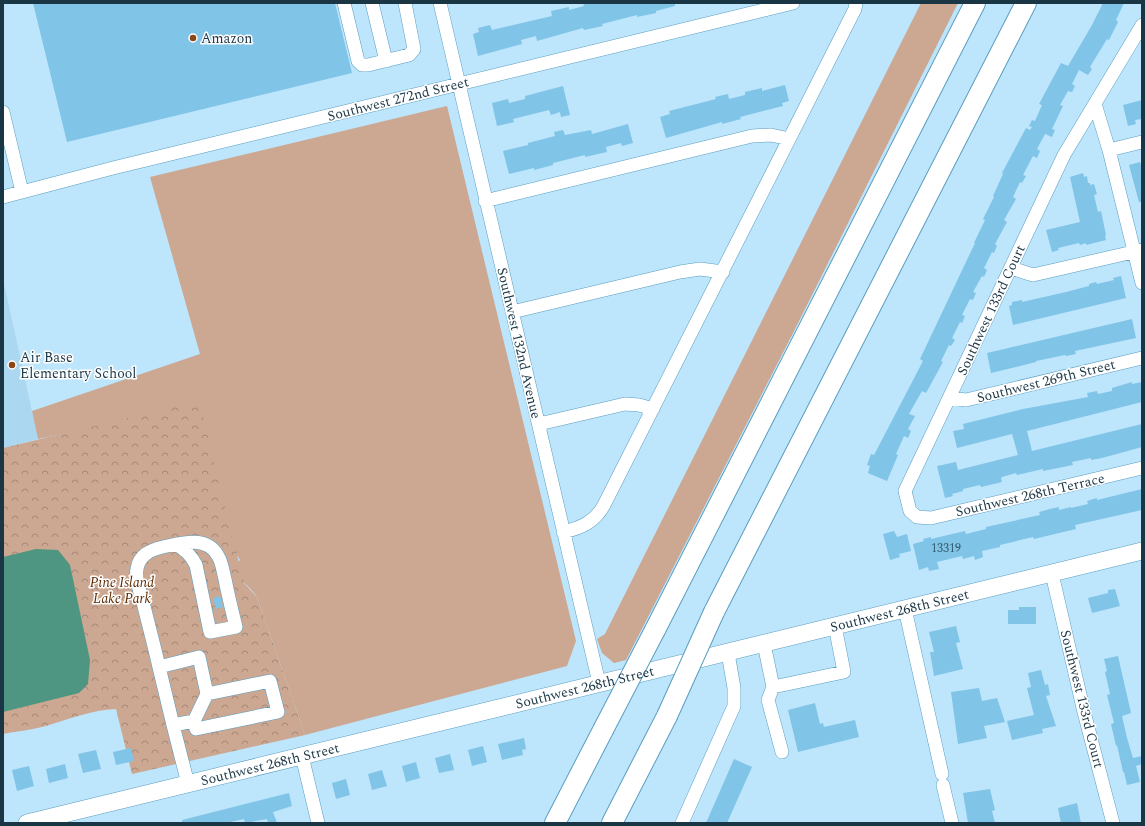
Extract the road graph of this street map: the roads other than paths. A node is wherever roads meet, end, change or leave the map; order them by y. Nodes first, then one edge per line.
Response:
1 (344, 3) edge
2 (372, 3) edge
3 (404, 3) edge
4 (440, 3) edge
5 (793, 3) edge
6 (856, 3) edge
7 (975, 3) edge
8 (1026, 3) edge
9 (1039, 3) edge
10 (1142, 25) edge
11 (386, 61) junction
12 (995, 64) junction
13 (460, 84) junction
14 (1095, 104) junction
15 (3, 112) edge
16 (789, 139) junction
17 (1142, 142) edge
18 (1109, 150) junction
19 (22, 192) junction
20 (3, 197) edge
21 (486, 201) junction
22 (1138, 251) edge
23 (1011, 268) junction
24 (723, 272) junction
25 (1142, 283) edge
26 (512, 312) junction
27 (1142, 358) edge
28 (949, 398) junction
29 (653, 409) junction
30 (539, 424) junction
31 (1142, 468) edge
32 (917, 517) joint
33 (563, 532) junction
34 (176, 544) junction
35 (1142, 551) edge
36 (1052, 574) junction
37 (905, 609) junction
38 (835, 626) junction
39 (764, 644) junction
40 (728, 653) junction
41 (159, 667) junction
42 (599, 683) junction
43 (773, 687) junction
44 (207, 694) junction
45 (194, 721) junction
46 (173, 725) junction
47 (782, 752) dead end
48 (302, 756) junction
49 (188, 784) junction
50 (26, 823) edge
51 (318, 823) edge
52 (555, 823) edge
53 (612, 823) edge
54 (682, 823) edge
55 (952, 823) edge
56 (1113, 823) edge

1 - 11 street
2 - 11 street
3 - 11 street
4 - 13 street, Southwest 132nd Avenue
5 - 13 street, Southwest 272nd Street
6 - 16 street
7 - 52 highway, bridge
8 - 12 highway
9 - 12 highway
10 - 14 street, Southwest 133rd Court
12 - 53 highway, bridge
13 - 19 street, Southwest 272nd Street
13 - 21 street, Southwest 132nd Avenue
14 - 18 street
14 - 23 street, Southwest 133rd Court
15 - 19 street
16 - 21 street
16 - 24 street
17 - 18 street
18 - 22 street
19 - 20 street, Southwest 272nd Street
21 - 26 street, Southwest 132nd Avenue
22 - 23 street
22 - 25 street
23 - 28 street, Southwest 133rd Court
24 - 26 street
24 - 29 street
26 - 30 street, Southwest 132nd Avenue
27 - 28 street, Southwest 269th Street
28 - 32 street, Southwest 133rd Court
29 - 30 street
29 - 33 street
30 - 33 street, Southwest 132nd Avenue
31 - 32 street, Southwest 268th Terrace
33 - 42 street, Southwest 132nd Avenue
34 - 34 street
34 - 41 street
35 - 36 main road, Southwest 268th Street
36 - 37 main road, Southwest 268th Street
36 - 56 street, Southwest 133rd Court
37 - 38 main road, Southwest 268th Street
37 - 55 street
38 - 39 main road, Southwest 268th Street
38 - 43 street
39 - 40 main road, Southwest 268th Street
39 - 43 street
40 - 42 main road, Southwest 268th Street
40 - 54 street
41 - 44 street
41 - 46 street
42 - 48 main road, Southwest 268th Street
43 - 47 street
44 - 45 street
44 - 45 street
45 - 46 street
46 - 49 street
48 - 49 main road, Southwest 268th Street
48 - 51 street
49 - 50 main road, Southwest 268th Street

